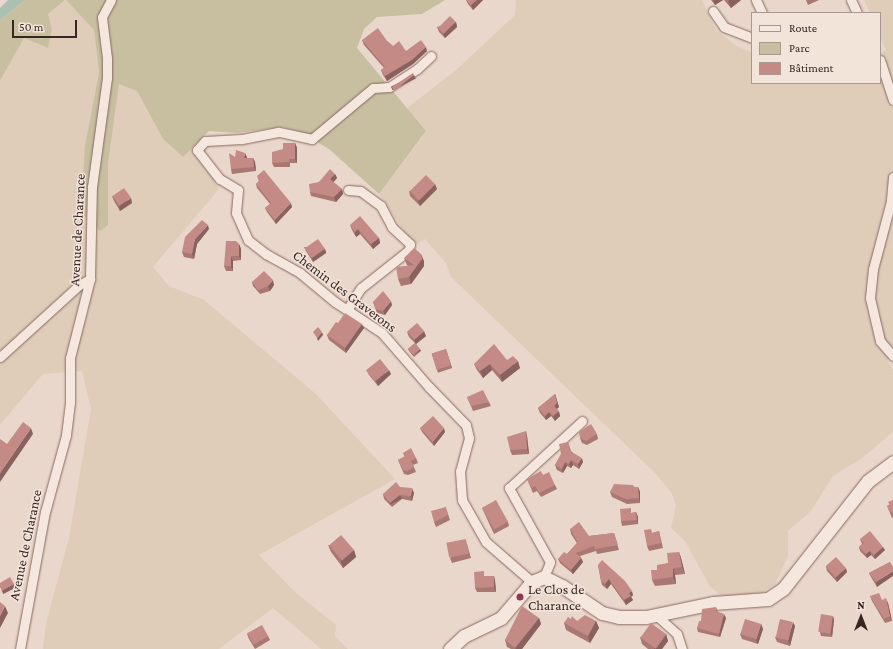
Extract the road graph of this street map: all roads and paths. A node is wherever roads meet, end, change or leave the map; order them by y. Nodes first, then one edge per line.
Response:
1 (111, 0) edge
2 (756, 0) edge
3 (851, 0) edge
4 (712, 11) dead end
5 (762, 12) edge
6 (857, 12) edge
7 (751, 38) edge
8 (431, 56) dead end
9 (881, 63) edge
10 (893, 100) edge
11 (893, 177) edge
12 (348, 190) dead end
13 (90, 279) junction
14 (346, 310) junction
15 (893, 356) edge
16 (0, 357) edge
17 (582, 421) dead end
18 (893, 462) edge
19 (538, 580) junction
20 (656, 615) junction
21 (20, 649) edge
22 (450, 649) edge
23 (682, 649) edge

1 - 13 street, Avenue de Charance
2 - 5 street
3 - 6 street
4 - 7 street
8 - 14 street, Chemin des Graverons
9 - 10 street
11 - 15 street
12 - 14 street
13 - 16 street
13 - 21 street, Avenue de Charance
14 - 19 street, Chemin des Graverons
17 - 19 street
18 - 20 street
19 - 20 street
19 - 22 street
20 - 23 street

